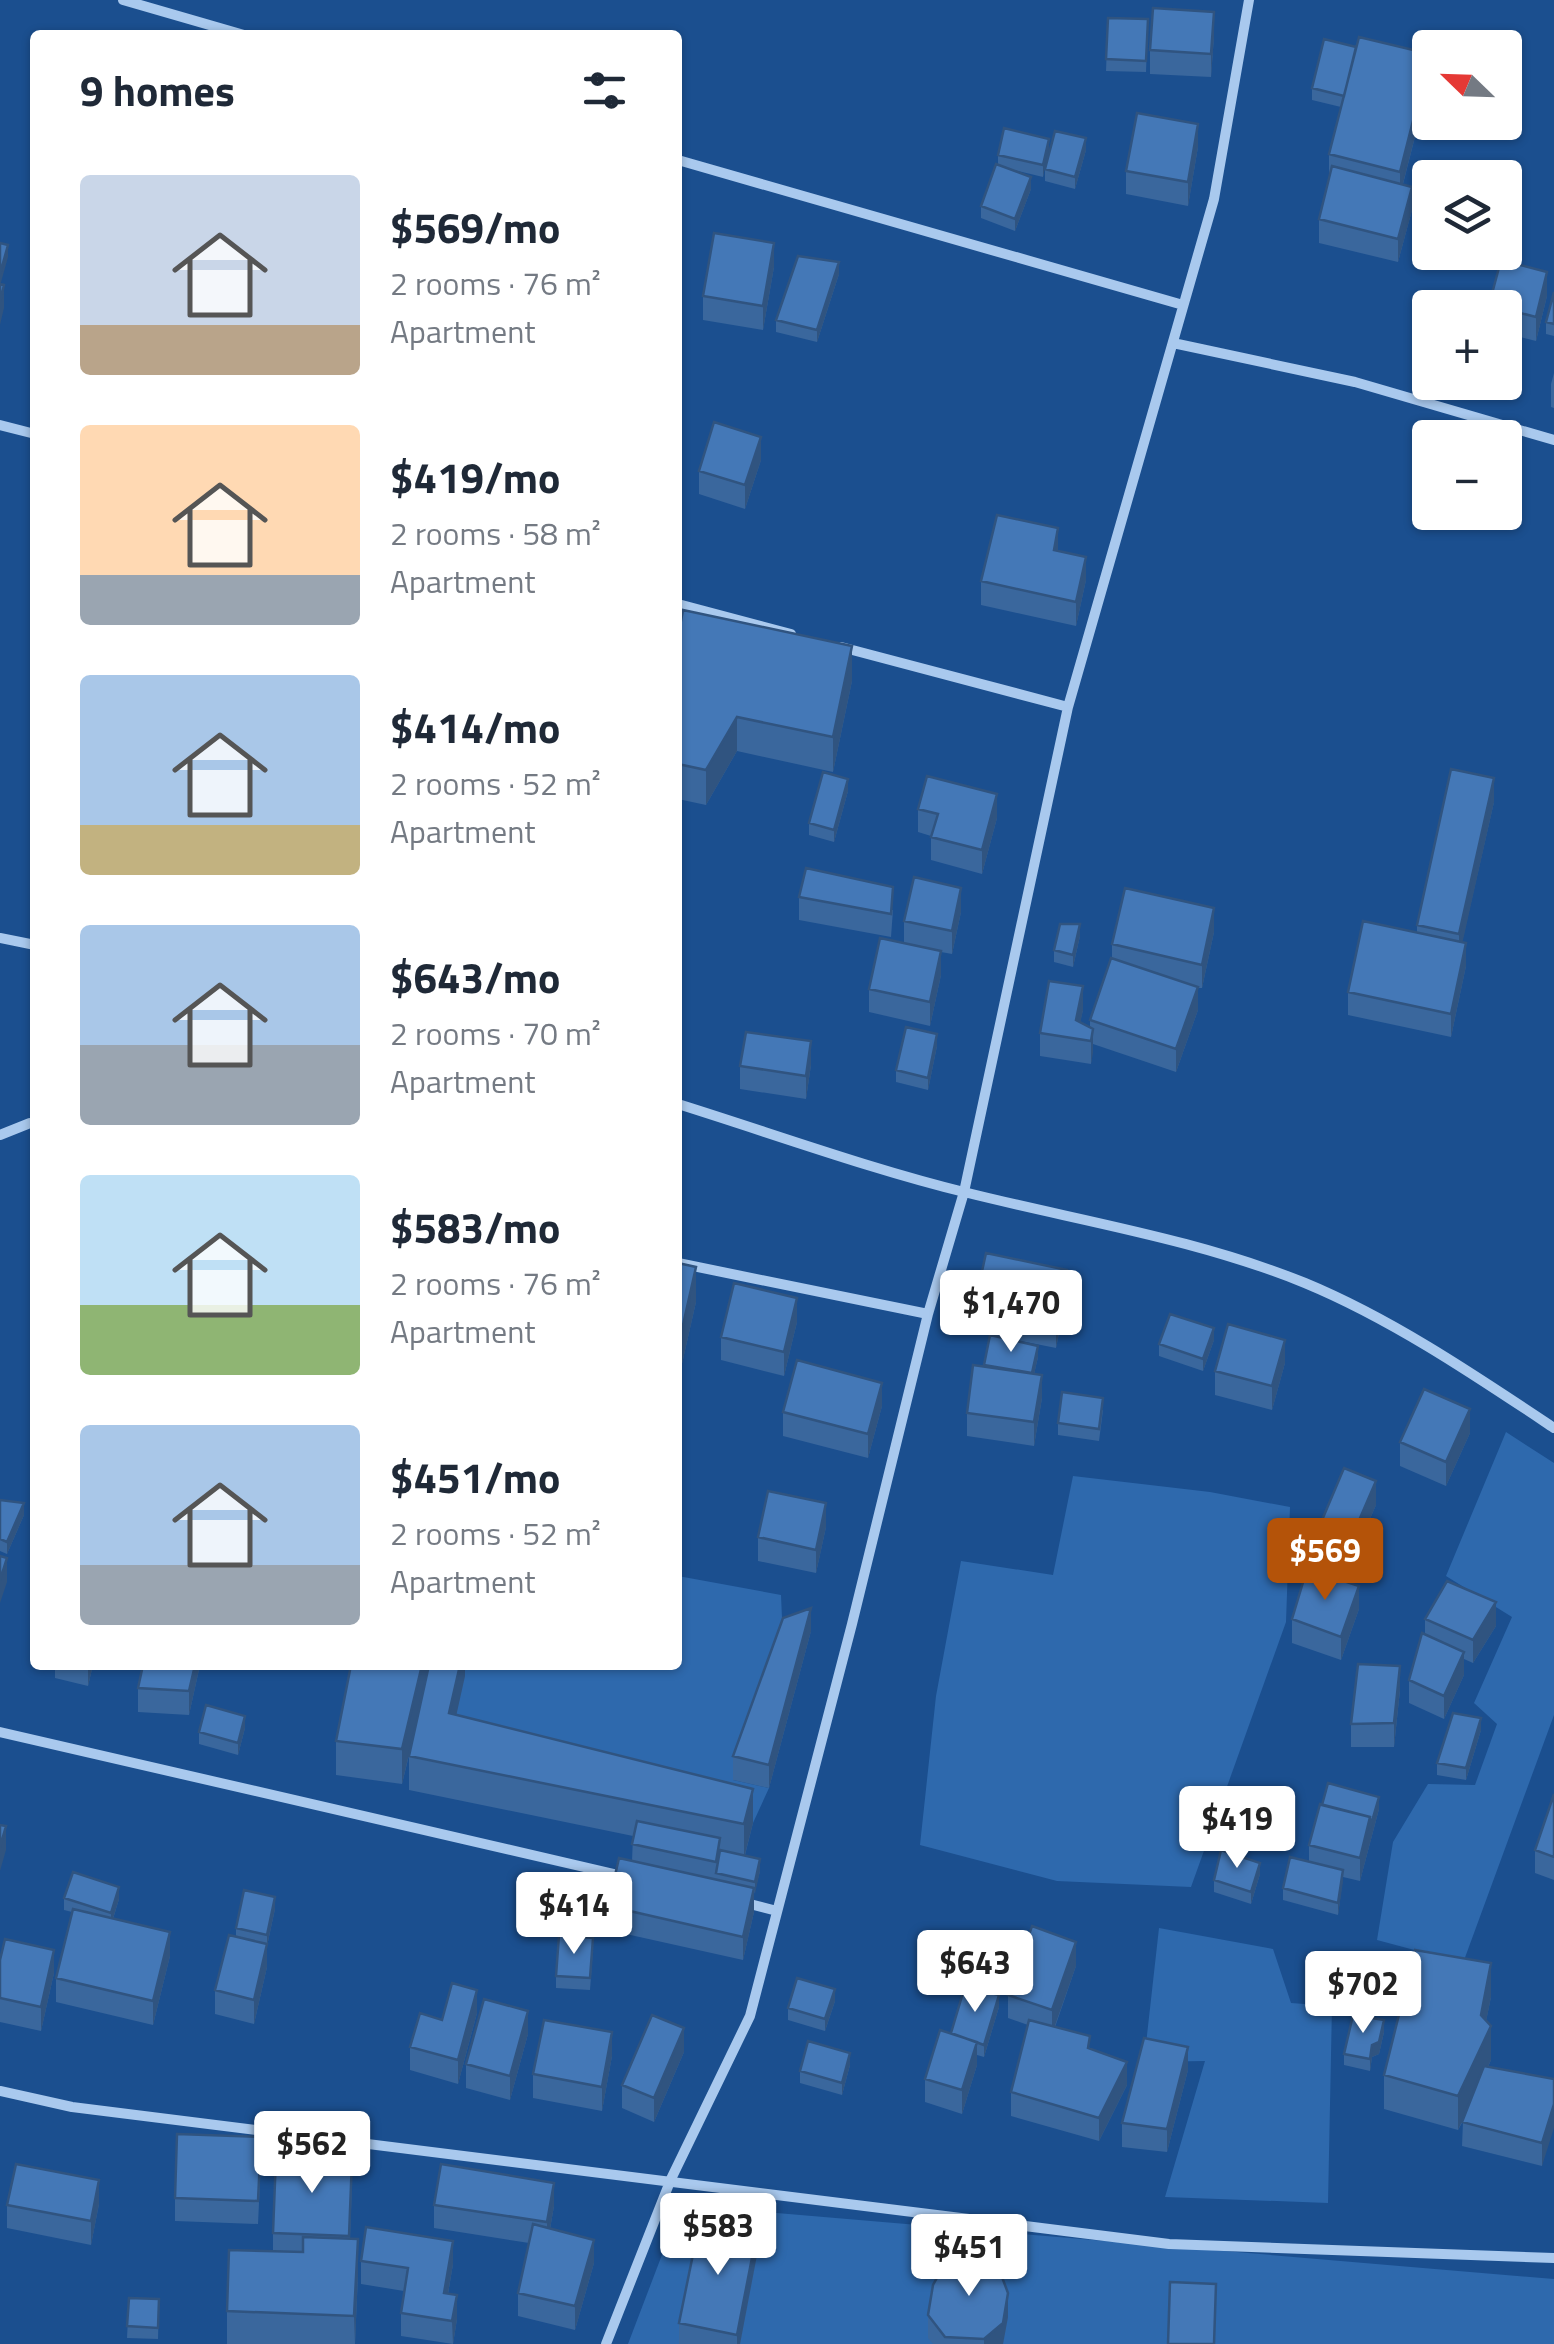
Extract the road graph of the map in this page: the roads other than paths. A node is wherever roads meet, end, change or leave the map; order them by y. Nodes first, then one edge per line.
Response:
1 (122, 0) edge
2 (1248, 0) edge
3 (227, 30) edge
4 (682, 161) edge
5 (1183, 305) junction
6 (1173, 343) junction
7 (0, 424) edge
8 (30, 433) edge
9 (1554, 440) edge
10 (682, 605) edge
11 (808, 638) edge
12 (826, 643) edge
13 (1068, 707) junction
14 (0, 938) edge
15 (30, 943) edge
16 (682, 1105) edge
17 (30, 1123) edge
18 (0, 1135) edge
19 (964, 1192) junction
20 (682, 1263) edge
21 (928, 1314) junction
22 (1554, 1428) edge
23 (0, 1732) edge
24 (648, 1882) edge
25 (722, 1898) edge
26 (777, 1910) junction
27 (0, 2091) edge
28 (671, 2179) junction
29 (1554, 2258) edge
30 (606, 2344) edge

1 - 3 street
2 - 5 street
4 - 5 street
5 - 6 street
6 - 9 street
6 - 13 street
7 - 8 street
10 - 11 street
12 - 13 street
13 - 19 street
14 - 15 street
16 - 19 street
17 - 18 street
19 - 21 street
19 - 22 street
20 - 21 street
21 - 26 street
23 - 24 street
25 - 26 street
26 - 28 street
27 - 28 street
28 - 29 street
28 - 30 street

